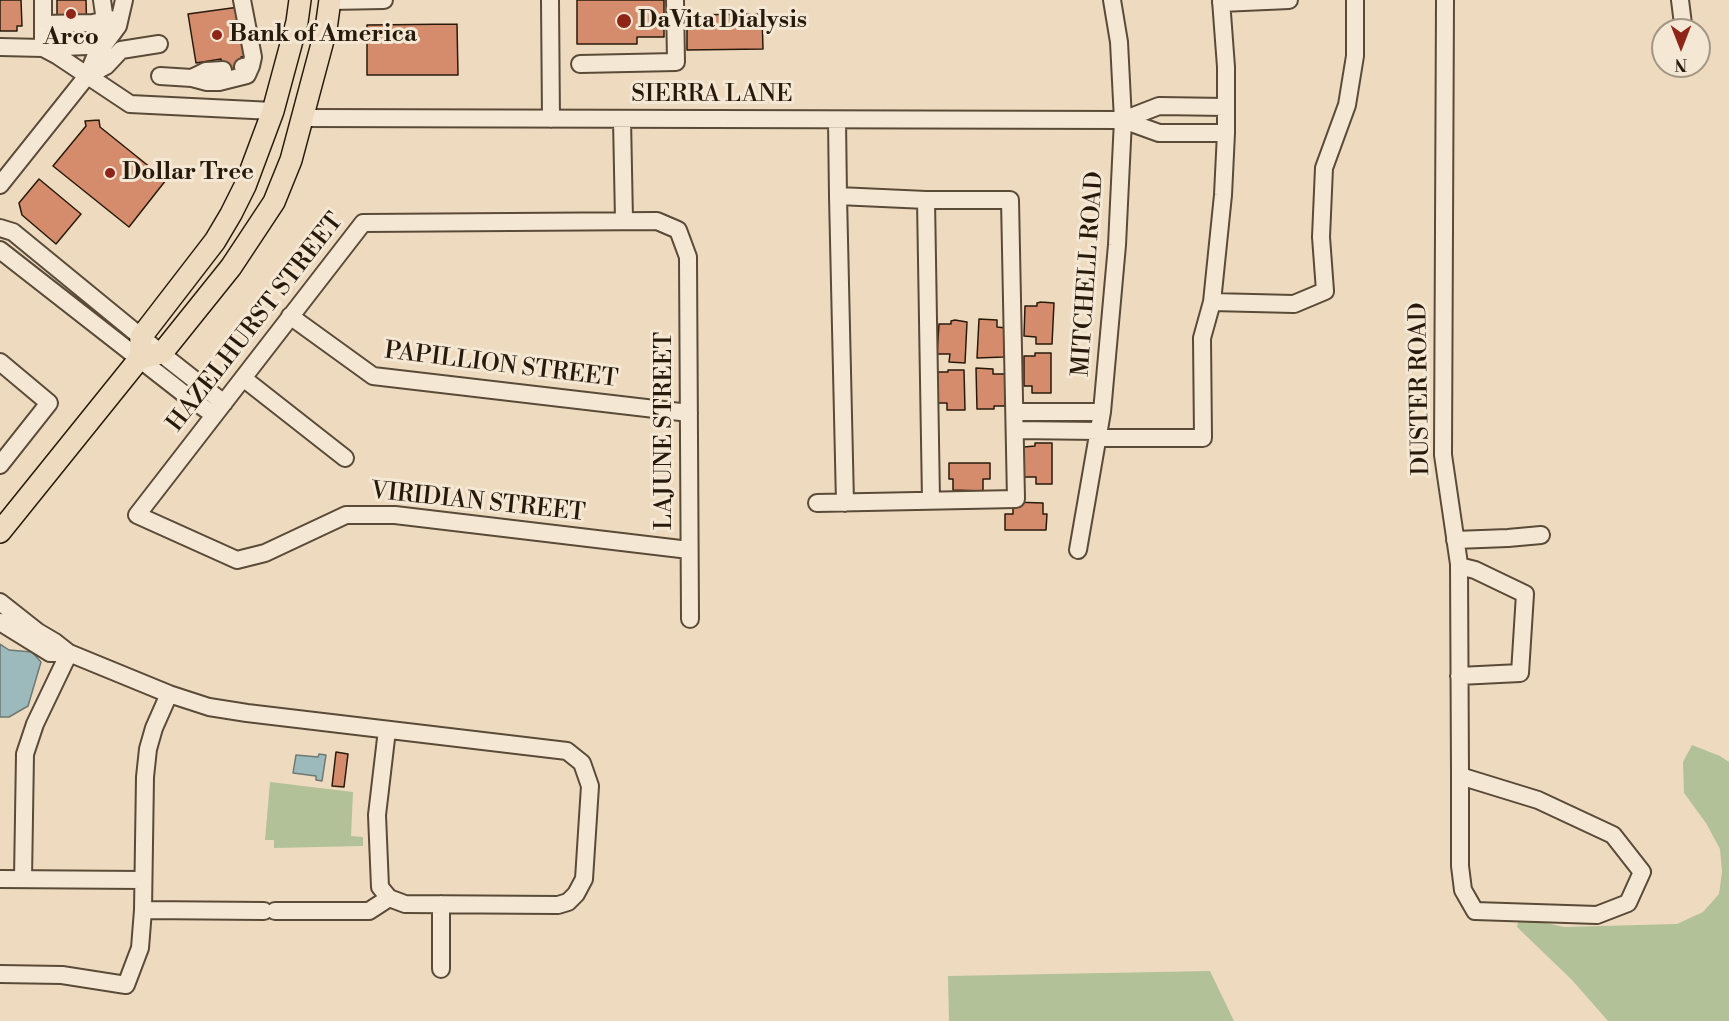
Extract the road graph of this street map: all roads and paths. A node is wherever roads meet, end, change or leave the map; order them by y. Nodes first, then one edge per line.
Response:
1 (43, 0) edge
2 (102, 0) edge
3 (124, 0) edge
4 (242, 0) edge
5 (300, 0) edge
6 (330, 0) edge
7 (384, 0) edge
8 (550, 0) edge
9 (675, 0) edge
10 (1112, 0) edge
11 (1289, 0) edge
12 (1354, 0) edge
13 (1445, 0) edge
14 (1680, 0) edge
15 (366, 1) edge
16 (1221, 1) edge
17 (1682, 18) edge
18 (112, 19) junction
19 (43, 24) junction
20 (159, 44) dead end
21 (0, 47) edge
22 (43, 48) junction
23 (58, 56) junction
24 (580, 64) dead end
25 (223, 70) dead end
26 (87, 76) junction
27 (160, 76) dead end
28 (192, 78) junction
29 (1226, 107) junction
30 (273, 111) junction
31 (302, 118) junction
32 (551, 119) junction
33 (622, 119) junction
34 (837, 120) junction
35 (1123, 120) junction
36 (1227, 133) junction
37 (0, 185) edge
38 (838, 196) junction
39 (926, 200) junction
40 (624, 220) junction
41 (0, 228) edge
42 (683, 244) joint
43 (0, 249) edge
44 (1212, 302) junction
45 (290, 316) junction
46 (141, 336) junction
47 (165, 356) junction
48 (140, 358) junction
49 (0, 362) edge
50 (243, 378) junction
51 (219, 409) junction
52 (1015, 412) junction
53 (1102, 412) junction
54 (688, 413) junction
55 (1015, 430) junction
56 (1099, 434) junction
57 (345, 458) dead end
58 (0, 465) edge
59 (931, 500) junction
60 (817, 503) dead end
61 (845, 503) junction
62 (137, 515) joint
63 (0, 532) edge
64 (1541, 534) dead end
65 (1455, 540) junction
66 (689, 550) junction
67 (1078, 550) dead end
68 (1459, 566) junction
69 (0, 602) edge
70 (690, 619) dead end
71 (0, 622) edge
72 (27, 632) junction
73 (69, 653) junction
74 (1459, 676) junction
75 (169, 694) junction
76 (387, 730) junction
77 (1460, 776) junction
78 (0, 879) edge
79 (23, 879) junction
80 (143, 880) junction
81 (389, 898) junction
82 (441, 904) junction
83 (143, 910) junction
84 (441, 969) dead end
85 (0, 974) edge

1 - 19 street
2 - 18 street
3 - 18 street
4 - 28 street
5 - 30 main road
6 - 15 street
6 - 31 main road
7 - 15 street
8 - 32 street
9 - 24 street
10 - 35 street, MITCHELL ROAD
11 - 16 street
12 - 44 street
13 - 65 street, DUSTER ROAD
14 - 17 street
16 - 29 street
18 - 19 street
18 - 23 street
18 - 26 street
19 - 22 street
20 - 26 street
21 - 22 street
22 - 23 street
23 - 26 street
25 - 28 street
26 - 30 street
26 - 37 street
27 - 28 street
29 - 35 street
29 - 36 street
30 - 46 main road
31 - 32 street, SIERRA LANE
31 - 47 main road
32 - 33 street, SIERRA LANE
33 - 34 street, SIERRA LANE
33 - 40 street
34 - 35 street, SIERRA LANE
34 - 38 street
35 - 36 street
35 - 53 street, MITCHELL ROAD
36 - 44 street
38 - 39 street
38 - 61 street
39 - 52 street
39 - 59 street
40 - 42 street, HAZELHURST STREET
40 - 45 street, HAZELHURST STREET
41 - 46 street
42 - 54 street, LAJUNE STREET
43 - 48 street
44 - 56 street
45 - 50 street, HAZELHURST STREET
45 - 54 street, PAPILLION STREET
46 - 47 street
46 - 48 main road
47 - 48 main road
47 - 51 street
48 - 51 street
48 - 63 main road
49 - 58 street
50 - 51 street, HAZELHURST STREET
50 - 57 street
51 - 62 street, HAZELHURST STREET
52 - 53 street
52 - 55 street
53 - 56 street, MITCHELL ROAD
54 - 66 street, LAJUNE STREET
55 - 56 street
55 - 59 street
56 - 67 street, MITCHELL ROAD
59 - 61 street
60 - 61 street
62 - 66 street, VIRIDIAN STREET
64 - 65 street
65 - 68 street, DUSTER ROAD
66 - 70 street, LAJUNE STREET
68 - 74 street, DUSTER ROAD
68 - 74 street
69 - 72 street
71 - 72 street
72 - 73 street
73 - 75 street
73 - 79 street
74 - 77 street, DUSTER ROAD
75 - 76 street
75 - 80 street
76 - 81 street
76 - 82 street
77 - 77 street, DUSTER ROAD
78 - 79 street
79 - 80 street
80 - 83 street
81 - 82 street
81 - 83 street
82 - 84 street
83 - 85 street

